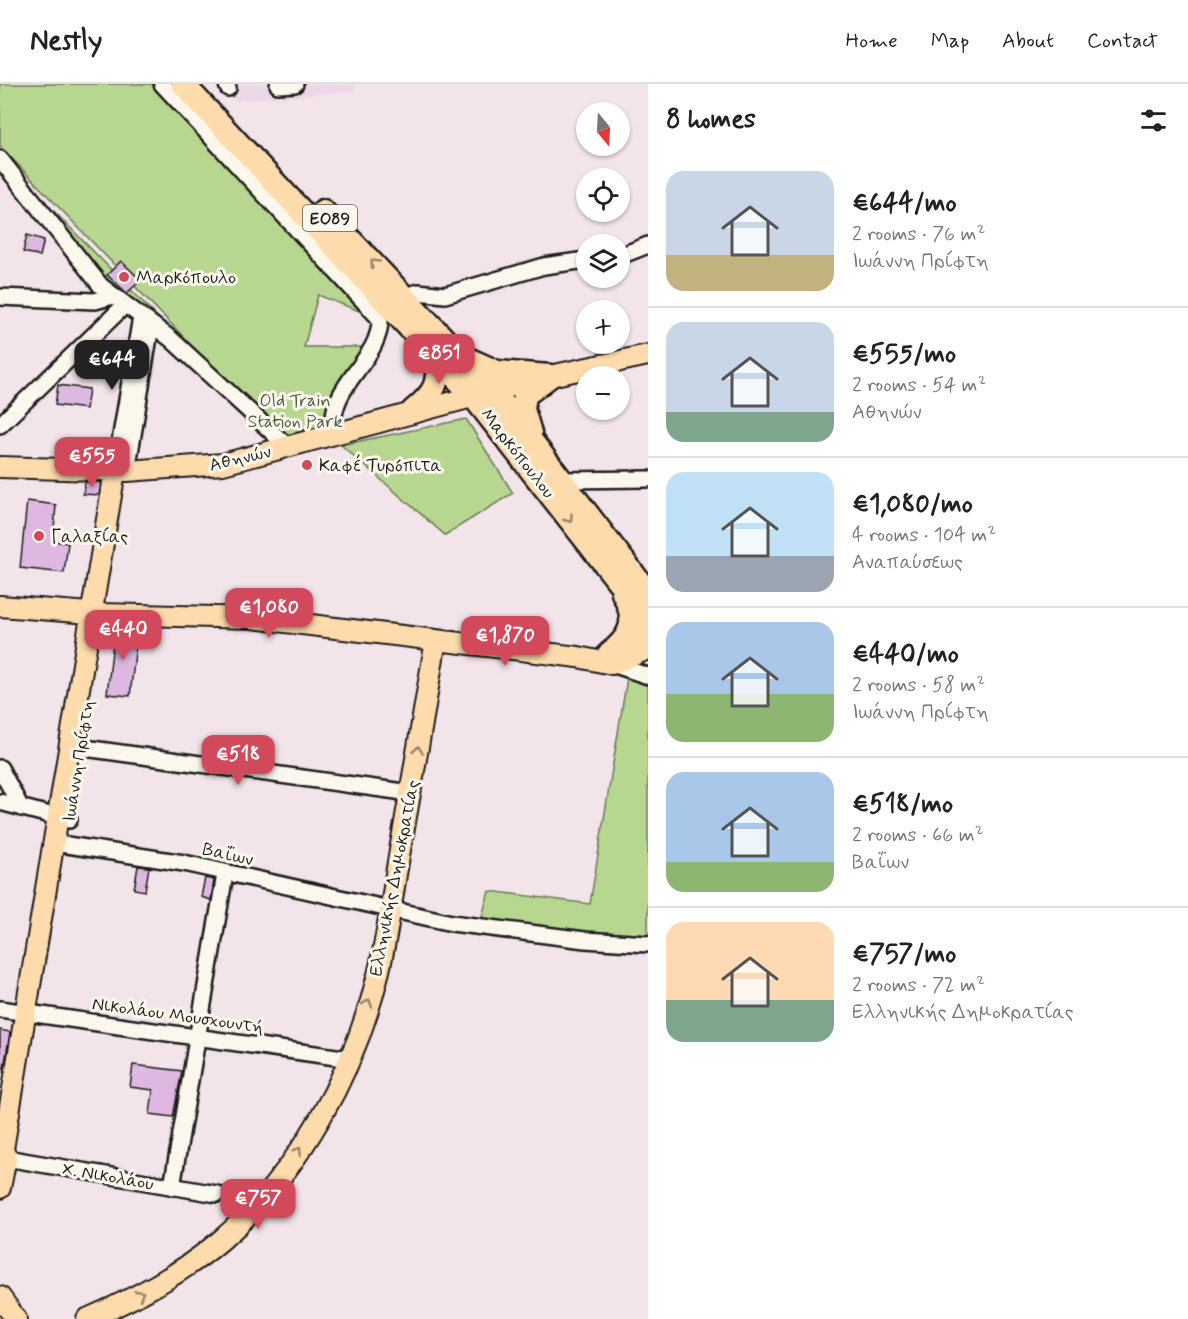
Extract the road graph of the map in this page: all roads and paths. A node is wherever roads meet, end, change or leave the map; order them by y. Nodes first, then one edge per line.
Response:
1 (162, 84) edge
2 (183, 84) edge
3 (202, 84) edge
4 (295, 84) edge
5 (278, 85) edge
6 (0, 159) edge
7 (648, 245) edge
8 (630, 252) edge
9 (576, 262) edge
10 (406, 296) junction
11 (0, 297) edge
12 (119, 301) junction
13 (146, 321) junction
14 (447, 354) junction
15 (644, 360) edge
16 (549, 376) junction
17 (483, 393) junction
18 (413, 411) junction
19 (0, 425) edge
20 (334, 432) junction
21 (287, 446) junction
22 (535, 446) junction
23 (0, 467) edge
24 (121, 471) junction
25 (648, 479) edge
26 (561, 480) junction
27 (620, 571) junction
28 (648, 584) edge
29 (648, 593) edge
30 (0, 606) edge
31 (97, 614) junction
32 (648, 620) edge
33 (648, 633) edge
34 (436, 639) junction
35 (648, 649) edge
36 (610, 659) junction
37 (648, 676) edge
38 (75, 747) junction
39 (0, 768) edge
40 (411, 793) junction
41 (0, 802) edge
42 (21, 808) junction
43 (63, 819) junction
44 (59, 844) junction
45 (225, 874) junction
46 (392, 910) junction
47 (648, 944) edge
48 (0, 1009) edge
49 (31, 1014) junction
50 (198, 1038) junction
51 (350, 1059) junction
52 (3, 1158) edge
53 (172, 1187) junction
54 (0, 1188) edge
55 (217, 1194) dead end
56 (0, 1297) edge
57 (16, 1319) edge
58 (87, 1319) edge

1 - 20 street
2 - 14 highway, Μαρκόπουλου / ΕΟ89
10 -> 3 highway, Μαρκόπουλου / ΕΟ89
4 - 5 street
6 - 12 street
7 - 8 street
9 - 10 street
10 - 14 highway, Μαρκόπουλου / ΕΟ89
11 - 12 street
12 - 13 street
12 - 19 street
13 - 21 street
13 - 24 street, Ιωάννη Πρίφτη
14 - 16 highway, ΕΟ89
14 - 17 highway, Μαρκόπουλου / ΕΟ89
14 - 18 highway
15 - 16 main road, ΕΟ89
16 - 17 main road, ΕΟ89
16 - 22 highway
17 - 18 main road, Αθηνών
17 - 22 highway, Μαρκόπουλου
17 -> 27 highway, Μαρκόπουλου
18 - 20 main road, Αθηνών
20 - 21 main road, Αθηνών
21 - 24 main road, Αθηνών
22 - 26 highway, Μαρκόπουλου
23 - 24 main road, Αθηνών
24 - 31 main road, Ιωάννη Πρίφτη
25 - 26 street
26 - 27 highway, Μαρκόπουλου
27 - 28 street
27 - 29 highway, Μαρκόπουλου
27 - 32 highway, Μαρκόπουλου
27 - 36 highway
30 - 31 main road
31 - 34 main road
31 - 38 main road, Ιωάννη Πρίφτη
31 - 38 main road, Ιωάννη Πρίφτη
33 - 36 main road
34 - 36 main road
40 -> 34 main road, Ελληνικής Δημοκρατίας
35 - 36 main road
36 - 37 street
38 - 40 street
38 - 43 main road, Ιωάννη Πρίφτη
39 - 42 street
40 - 46 main road, Ελληνικής Δημοκρατίας
41 - 42 street
42 - 43 street
43 - 44 main road, Ιωάννη Πρίφτη
44 - 45 street, Βαΐων
44 - 49 main road, Ιωάννη Πρίφτη
45 - 46 street, Βαΐων
45 - 50 street
46 - 47 street, Βαΐων
51 -> 46 main road, Ελληνικής Δημοκρατίας
48 - 49 street, Νικολάου Μουσχουντή
49 - 50 street, Νικολάου Μουσχουντή
49 - 52 main road, Ιωάννη Πρίφτη
50 - 51 street, Νικολάου Μουσχουντή
50 - 53 street
58 -> 51 main road, Ελληνικής Δημοκρατίας
52 - 53 street, Χ. Νικολάου
52 - 54 main road, Ιωάννη Πρίφτη
53 - 55 street, Χ. Νικολάου
56 - 57 main road

